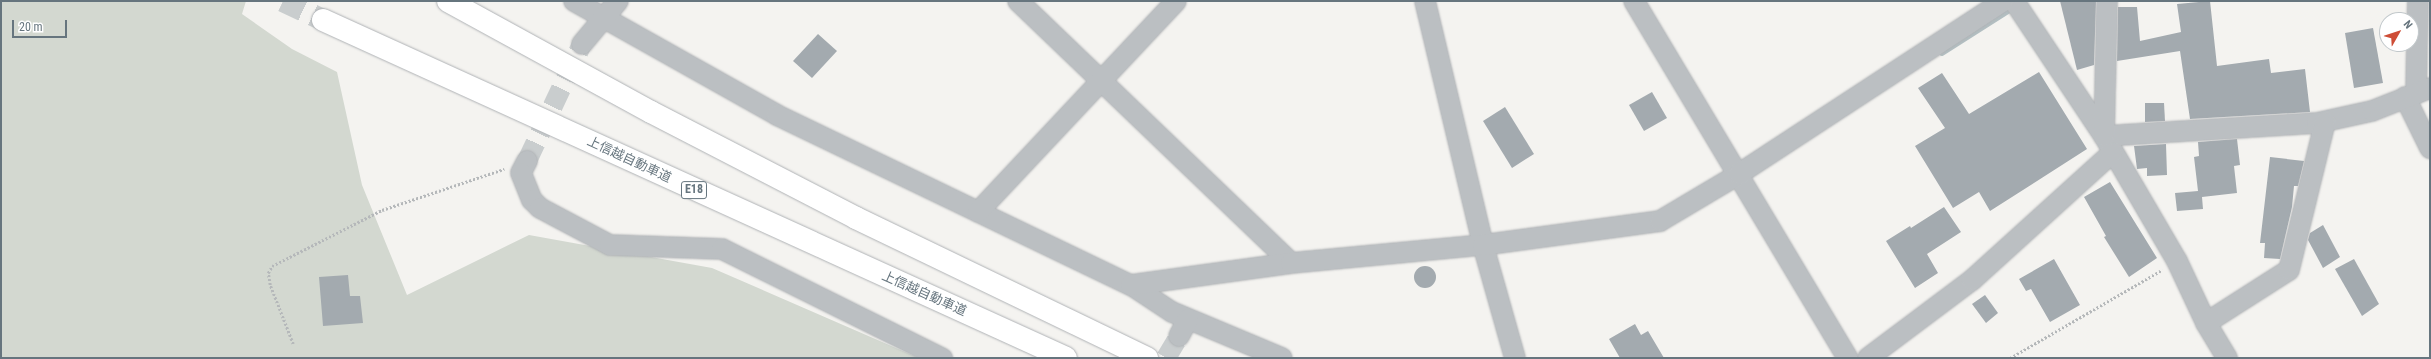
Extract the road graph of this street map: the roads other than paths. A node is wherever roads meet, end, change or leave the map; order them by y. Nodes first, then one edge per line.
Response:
1 (448, 1) edge
2 (574, 1) edge
3 (618, 1) edge
4 (1018, 1) edge
5 (1176, 1) edge
6 (1425, 1) edge
7 (1634, 1) edge
8 (2003, 1) edge
9 (2014, 1) edge
10 (2107, 1) edge
11 (2418, 1) edge
12 (602, 18) junction
13 (324, 20) tunnel mouth
14 (582, 44) tunnel mouth
15 (1100, 80) junction
16 (2417, 93) edge
17 (2325, 122) junction
18 (2108, 145) junction
19 (2430, 148) edge
20 (527, 161) tunnel mouth
21 (1740, 174) junction
22 (978, 212) junction
23 (1483, 245) junction
24 (1291, 263) junction
25 (1131, 285) junction
26 (2206, 323) junction
27 (942, 358) edge
28 (1066, 358) edge
29 (1146, 358) edge
30 (1282, 358) edge
31 (1515, 358) edge
32 (1848, 358) edge
33 (1868, 358) edge
34 (2227, 358) edge

1 - 29 highway
2 - 12 street
3 - 12 street
4 - 15 street
5 - 15 street
6 - 23 street
7 - 21 street
8 - 21 street
9 - 18 street
10 - 18 street
11 - 16 street
12 - 14 street
12 - 22 street
13 - 28 highway, 上信越自動車道 / E18
15 - 22 street
15 - 24 street
16 - 17 street
16 - 19 street
17 - 18 street
17 - 26 street
18 - 26 street
18 - 33 street
20 - 27 street
21 - 23 street
21 - 32 street
22 - 25 street
23 - 24 street
23 - 31 street
24 - 25 street
25 - 30 street
26 - 34 street

